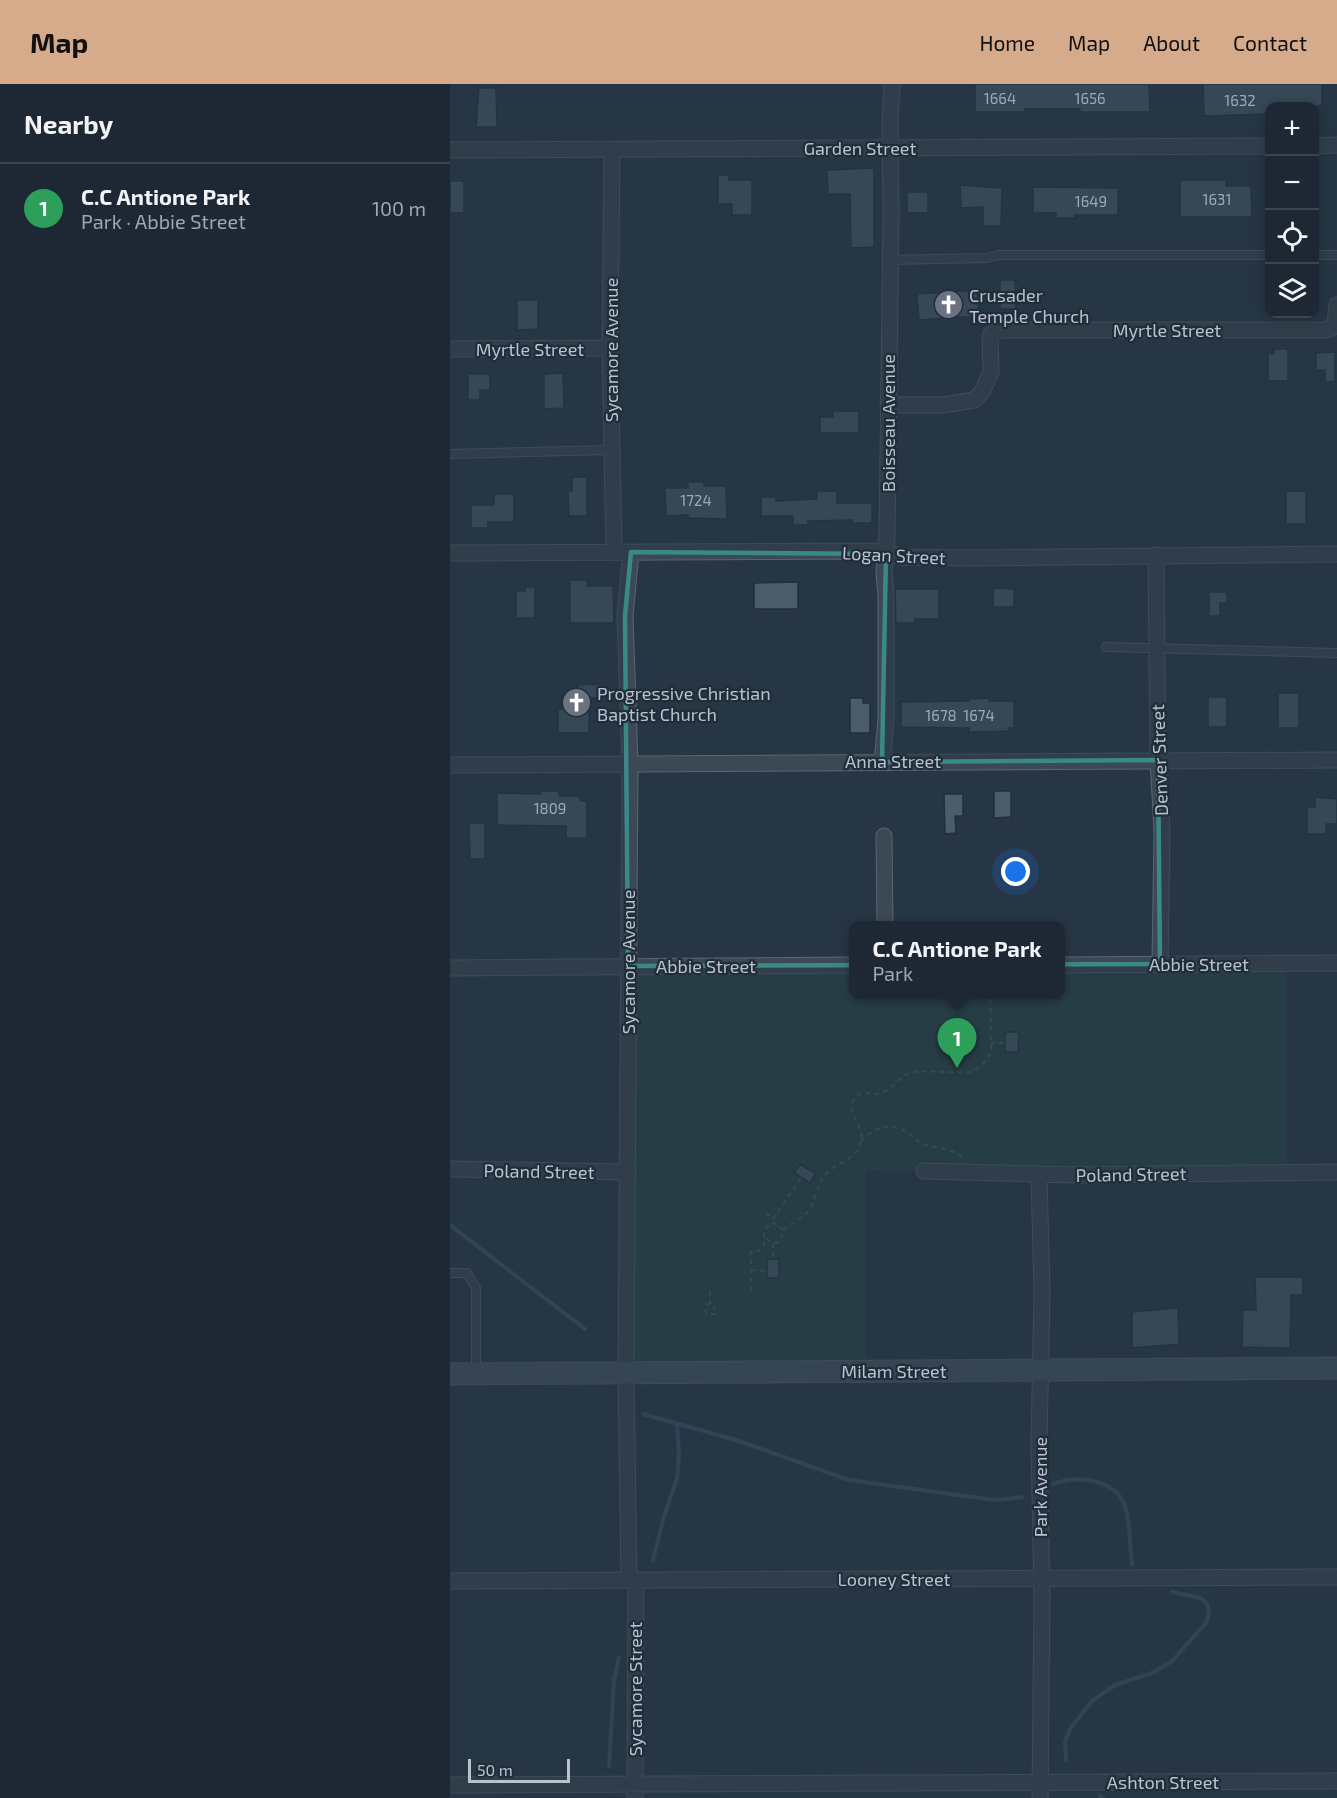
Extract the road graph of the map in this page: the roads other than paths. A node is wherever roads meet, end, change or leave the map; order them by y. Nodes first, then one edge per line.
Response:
1 (892, 84) edge
2 (1265, 146) edge
3 (1319, 146) edge
4 (1337, 146) edge
5 (890, 148) junction
6 (612, 149) junction
7 (450, 150) edge
8 (1265, 255) edge
9 (1319, 255) edge
10 (1337, 255) edge
11 (890, 260) junction
12 (1337, 304) edge
13 (610, 348) junction
14 (450, 349) edge
15 (888, 405) junction
16 (611, 450) junction
17 (450, 454) edge
18 (614, 552) junction
19 (631, 552) junction
20 (450, 553) edge
21 (886, 554) junction
22 (1337, 554) edge
23 (1156, 555) junction
24 (1106, 646) dead end
25 (1157, 646) junction
26 (1337, 653) edge
27 (1158, 760) junction
28 (1337, 760) edge
29 (882, 762) junction
30 (630, 764) junction
31 (450, 765) edge
32 (884, 836) dead end
33 (885, 921) edge
34 (1337, 963) edge
35 (1160, 964) junction
36 (849, 965) edge
37 (1065, 965) edge
38 (628, 966) junction
39 (450, 968) edge
40 (450, 1170) edge
41 (924, 1171) dead end
42 (628, 1172) junction
43 (1337, 1172) edge
44 (1040, 1175) junction
45 (450, 1273) edge
46 (1337, 1368) edge
47 (1041, 1370) junction
48 (626, 1373) junction
49 (450, 1374) edge
50 (476, 1374) junction
51 (1337, 1577) edge
52 (1042, 1578) junction
53 (633, 1580) junction
54 (450, 1581) edge
55 (1337, 1781) edge
56 (450, 1785) edge
57 (1040, 1790) edge
58 (635, 1791) edge

1 - 5 street, Boisseau Avenue
2 - 5 street, Garden Street
3 - 4 street
5 - 6 street, Garden Street
5 - 11 street, Boisseau Avenue
6 - 7 street, Garden Street
6 - 13 street, Sycamore Avenue
8 - 11 lane
9 - 10 lane
11 - 15 street, Boisseau Avenue
12 - 15 street, Myrtle Street
13 - 14 street, Myrtle Street
13 - 16 street, Sycamore Avenue
15 - 21 street, Boisseau Avenue
16 - 17 lane
16 - 18 street, Sycamore Avenue
18 - 19 street, Logan Street
18 - 20 street, Logan Street
19 - 21 street, Logan Street
19 - 30 street, Sycamore Avenue
21 - 23 street, Logan Street
21 - 29 street, Boisseau Avenue
22 - 23 street, Logan Street
23 - 25 street, Denver Street
24 - 25 lane
25 - 26 lane
25 - 27 street, Denver Street
27 - 28 street, Anna Street
27 - 29 street, Anna Street
27 - 35 street, Denver Street
29 - 30 street, Anna Street
30 - 31 street, Anna Street
30 - 38 street, Sycamore Avenue
32 - 33 street
34 - 35 street, Abbie Street
35 - 37 street, Abbie Street
36 - 38 street, Abbie Street
38 - 39 street, Abbie Street
38 - 42 street, Sycamore Avenue
40 - 42 street, Poland Street
41 - 44 street, Poland Street
42 - 48 street, Sycamore Avenue
43 - 44 street, Poland Street
44 - 47 street, Park Avenue
45 - 50 lane
46 - 47 street, Milam Street
47 - 48 street, Milam Street
47 - 52 street, Park Avenue
48 - 50 street, Milam Street
48 - 53 street, Sycamore Street
49 - 50 street, Milam Street
51 - 52 street, Looney Street
52 - 53 street, Looney Street
52 - 57 street, Park Avenue
53 - 54 street, Looney Street
53 - 58 street, Sycamore Street
55 - 57 street, Ashton Street
56 - 58 street, Ashton Street
57 - 58 street, Ashton Street

